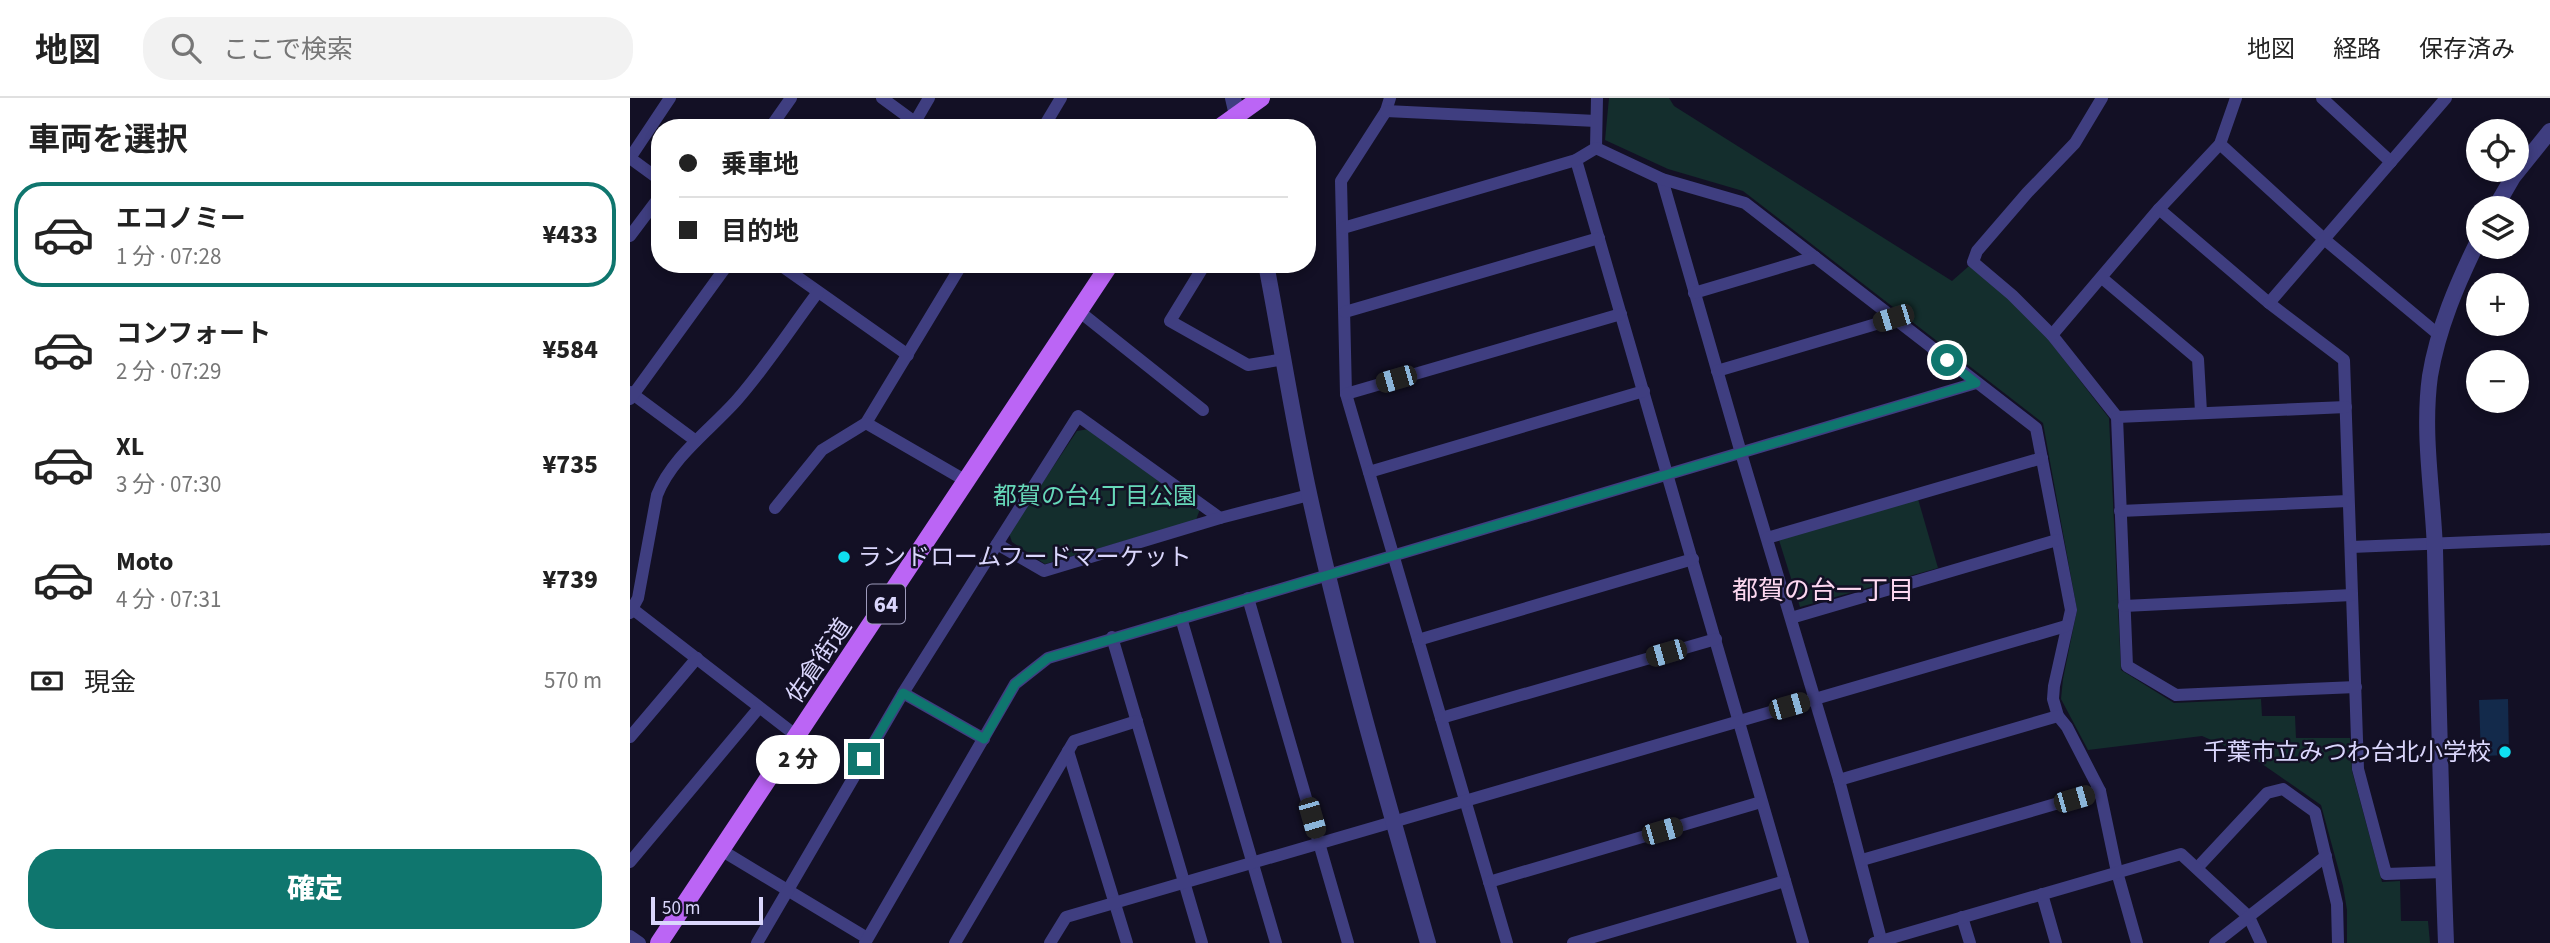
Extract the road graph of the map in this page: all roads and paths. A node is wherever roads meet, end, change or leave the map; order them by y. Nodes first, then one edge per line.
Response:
1 (670, 98) edge
2 (791, 98) edge
3 (882, 98) edge
4 (929, 98) edge
5 (1061, 98) edge
6 (1261, 98) edge
7 (1390, 98) edge
8 (1597, 98) edge
9 (2102, 98) edge
10 (2236, 98) edge
11 (2322, 98) edge
12 (2446, 98) edge
13 (1386, 111) junction
14 (1237, 113) edge
15 (656, 119) edge
16 (776, 119) edge
17 (911, 119) edge
18 (921, 119) edge
19 (1048, 119) edge
20 (1596, 121) junction
21 (651, 126) edge
22 (2550, 131) edge
23 (2220, 144) junction
24 (1596, 148) junction
25 (630, 158) edge
26 (1576, 160) junction
27 (2391, 162) junction
28 (651, 173) edge
29 (1662, 179) junction
30 (2502, 196) edge
31 (651, 208) edge
32 (2159, 209) junction
33 (1343, 228) junction
34 (630, 236) edge
35 (1599, 238) junction
36 (2324, 239) junction
37 (1815, 257) junction
38 (2469, 259) edge
39 (721, 273) edge
40 (792, 273) edge
41 (953, 273) edge
42 (1104, 273) edge
43 (1199, 273) edge
44 (1268, 273) edge
45 (2102, 278) junction
46 (818, 292) junction
47 (1694, 292) junction
48 (2269, 303) junction
49 (1080, 312) junction
50 (1345, 312) junction
51 (1622, 314) junction
52 (1893, 318) junction
53 (2052, 335) junction
54 (2439, 335) junction
55 (908, 355) junction
56 (1285, 359) junction
57 (1717, 371) junction
58 (1976, 383) junction
59 (1644, 391) junction
60 (1346, 394) junction
61 (631, 395) edge
62 (2346, 407) junction
63 (1203, 410) dead end
64 (2201, 412) junction
65 (2117, 417) junction
66 (866, 423) junction
67 (696, 441) junction
68 (1741, 453) junction
69 (2042, 458) junction
70 (1369, 472) junction
71 (1668, 476) junction
72 (968, 482) junction
73 (1310, 495) junction
74 (2348, 501) junction
75 (775, 508) dead end
76 (2120, 511) junction
77 (1220, 518) junction
78 (1767, 538) junction
79 (2550, 539) edge
80 (2057, 540) junction
81 (997, 544) junction
82 (2435, 544) junction
83 (2351, 547) junction
84 (1395, 556) junction
85 (1693, 559) junction
86 (1328, 575) junction
87 (2352, 595) junction
88 (1248, 598) junction
89 (2124, 606) junction
90 (631, 609) edge
91 (1181, 618) junction
92 (1791, 618) junction
93 (2066, 626) junction
94 (1112, 637) junction
95 (1418, 639) junction
96 (1716, 639) junction
97 (697, 658) junction
98 (2356, 687) junction
99 (903, 693) junction
100 (1814, 699) junction
101 (758, 709) junction
102 (2058, 716) junction
103 (1441, 718) junction
104 (1740, 720) junction
105 (1137, 721) junction
106 (630, 737) edge
107 (798, 737) junction
108 (984, 739) junction
109 (1068, 751) junction
110 (1839, 780) junction
111 (2100, 791) junction
112 (1465, 801) junction
113 (1762, 802) junction
114 (1393, 821) junction
115 (1319, 843) junction
116 (721, 850) junction
117 (2326, 856) junction
118 (1861, 860) junction
119 (630, 862) edge
120 (1252, 862) junction
121 (2198, 867) junction
122 (2117, 872) junction
123 (2443, 872) junction
124 (1784, 881) junction
125 (1184, 882) junction
126 (1489, 882) junction
127 (786, 891) junction
128 (2042, 894) junction
129 (1115, 902) junction
130 (1962, 917) junction
131 (2249, 917) junction
132 (630, 936) edge
133 (866, 941) edge
134 (1879, 942) edge
135 (640, 943) edge
136 (659, 943) edge
137 (757, 943) edge
138 (955, 943) edge
139 (1050, 943) edge
140 (1127, 943) edge
141 (1202, 943) edge
142 (1276, 943) edge
143 (1348, 943) edge
144 (1428, 943) edge
145 (1507, 943) edge
146 (1573, 943) edge
147 (1803, 943) edge
148 (1970, 943) edge
149 (2056, 943) edge
150 (2137, 943) edge
151 (2215, 943) edge
152 (2261, 943) edge
153 (2338, 943) edge
154 (2446, 943) edge

1 - 15 street
2 - 16 street
3 - 17 street
4 - 18 street
5 - 19 street
6 - 14 main road
7 - 13 street
8 - 20 street
9 - 53 street
10 - 23 street
11 - 27 street
12 - 27 street
13 - 20 street
13 - 33 street
20 - 24 street
21 - 25 street
22 - 30 street
23 - 32 street
23 - 36 street
24 - 26 street
24 - 29 street
25 - 28 street
26 - 33 street
26 - 35 street
27 - 36 street
29 - 37 street
29 - 47 street
31 - 34 street
32 - 45 street
32 - 48 street
33 - 50 street
35 - 50 street
35 - 51 street
36 - 48 street
36 - 54 street
37 - 47 street
37 - 52 street
38 - 54 street
39 - 61 street
40 - 46 street
41 - 55 street
42 - 49 main road, 佐倉街道 / 64
43 - 56 street
44 - 56 street
45 - 53 street
45 - 64 street
46 - 55 street
46 - 67 street
47 - 57 street
48 - 62 street
49 - 63 street
49 - 72 main road, 佐倉街道 / 64
50 - 60 street
51 - 59 street
51 - 60 street
52 - 57 street
52 - 58 street
53 - 65 street
54 - 82 street
55 - 66 street
56 - 73 street
57 - 68 street
58 - 68 street
58 - 69 street
59 - 70 street
59 - 71 street
60 - 70 street
61 - 67 street
62 - 64 street
62 - 74 street
64 - 65 street
65 - 76 street
66 - 72 street
66 - 75 street
67 - 90 street
68 - 71 street
68 - 78 street
69 - 78 street
69 - 80 street
70 - 84 street
71 - 84 street
71 - 85 street
72 - 107 main road, 佐倉街道 / 64
73 - 77 street
73 - 86 street
74 - 76 street
74 - 83 street
76 - 89 street
77 - 81 street
77 - 81 street
78 - 92 street
79 - 82 street
80 - 92 street
80 - 93 street
81 - 99 street
82 - 83 street
82 - 123 street
83 - 87 street
84 - 86 street
84 - 95 street
85 - 95 street
85 - 96 street
86 - 88 street
86 - 114 street
87 - 89 street
87 - 98 street
88 - 91 street
88 - 115 street
89 - 98 street
90 - 97 street
91 - 94 street
91 - 120 street
92 - 100 street
93 - 100 street
93 - 102 street
94 - 105 street
94 - 108 street
95 - 103 street
96 - 103 street
96 - 104 street
97 - 101 street
97 - 106 street
98 - 123 street
99 - 108 street
99 - 127 street
100 - 104 street
100 - 110 street
101 - 107 street
101 - 119 street
102 - 110 street
102 - 111 street
103 - 112 street
104 - 112 street
104 - 113 street
105 - 109 street
105 - 125 street
107 - 116 main road, 佐倉街道 / 64
108 - 133 street
109 - 129 street
109 - 138 street
110 - 118 street
111 - 118 street
111 - 122 street
112 - 114 street
112 - 126 street
113 - 124 street
113 - 126 street
114 - 115 street
114 - 144 street
115 - 120 street
115 - 143 street
116 - 127 street
116 - 136 main road, 佐倉街道 / 64
117 - 121 street
117 - 131 street
117 - 153 street
118 - 134 street
120 - 125 street
120 - 142 street
121 - 122 street
121 - 131 street
122 - 128 street
122 - 150 street
123 - 154 street
124 - 146 street
124 - 147 street
125 - 129 street
125 - 141 street
126 - 145 street
127 - 133 street
127 - 137 street
128 - 130 street
128 - 149 street
129 - 139 street
129 - 140 street
130 - 134 street
130 - 148 street
131 - 151 street
131 - 152 street
132 - 135 street

